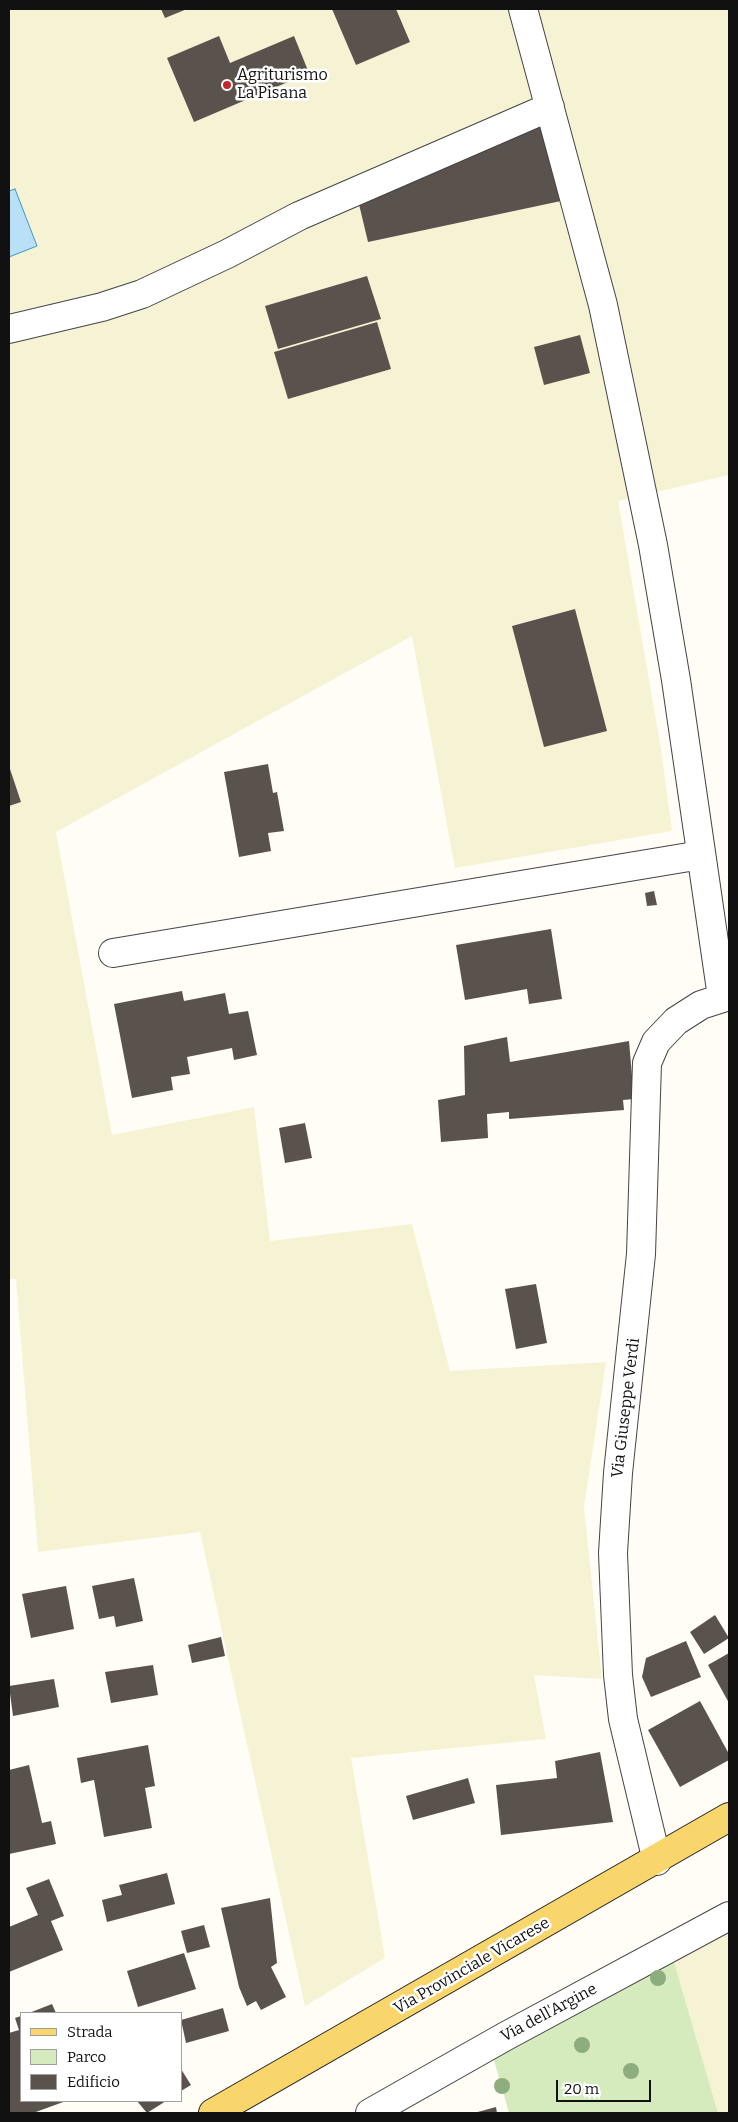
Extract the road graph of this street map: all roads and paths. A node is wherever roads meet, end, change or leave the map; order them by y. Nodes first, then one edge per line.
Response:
1 (523, 9) edge
2 (550, 106) junction
3 (9, 330) edge
4 (701, 855) junction
5 (113, 953) dead end
6 (726, 997) edge
7 (729, 1817) edge
8 (656, 1861) junction
9 (729, 1916) edge
10 (213, 2113) edge
11 (370, 2113) edge

1 - 2 street
2 - 3 street
2 - 4 street
4 - 5 street
4 - 6 street
6 - 8 street, Via Giuseppe Verdi
7 - 8 main road, Via Provinciale Vicarese
8 - 10 main road, Via Provinciale Vicarese
9 - 11 street, Via dell'Argine

